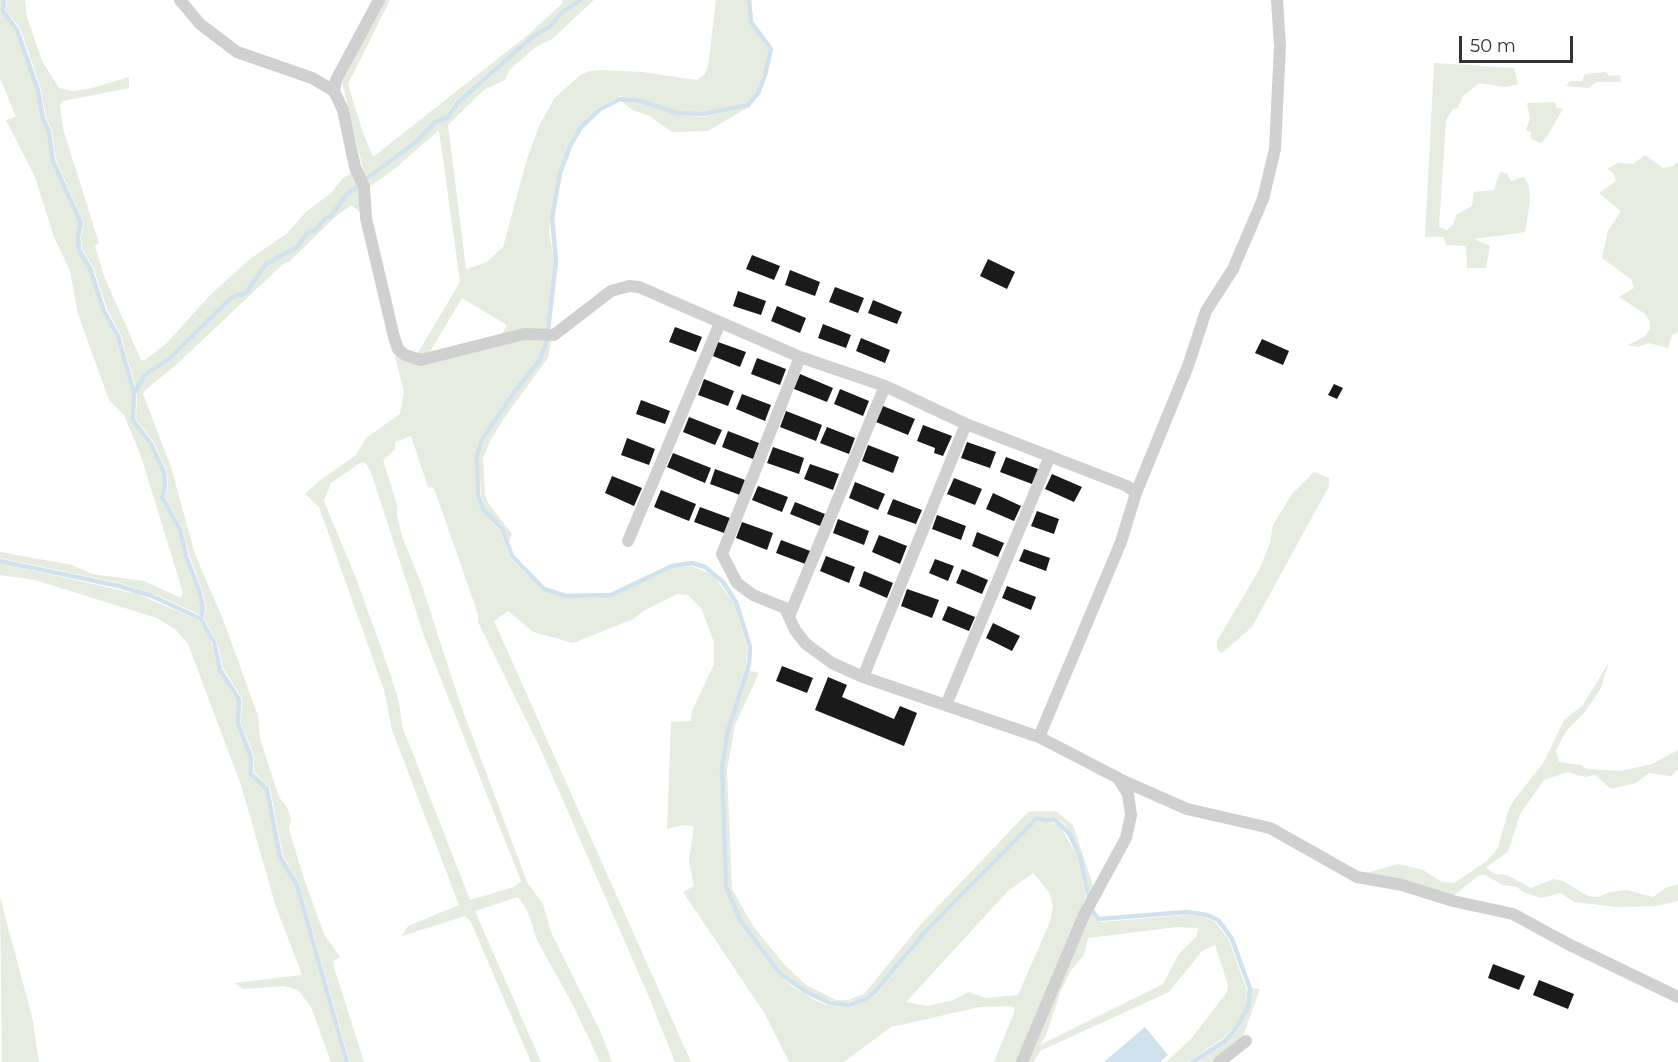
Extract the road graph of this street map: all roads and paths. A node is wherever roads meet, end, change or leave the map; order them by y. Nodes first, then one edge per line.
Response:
1 (180, 0) edge
2 (379, 0) edge
3 (1276, 0) edge
4 (334, 91) junction
5 (720, 323) junction
6 (800, 357) junction
7 (885, 386) junction
8 (966, 424) junction
9 (1050, 456) junction
10 (1136, 493) junction
11 (628, 541) dead end
12 (790, 614) junction
13 (863, 677) junction
14 (946, 705) junction
15 (1039, 737) junction
16 (1118, 778) junction
17 (1678, 997) edge
18 (1246, 1041) dead end
19 (1022, 1062) edge
20 (1219, 1062) edge

1 - 4 street
2 - 4 street
3 - 10 street
4 - 5 street
5 - 6 street
5 - 11 street
6 - 7 street
6 - 12 street
7 - 8 street
7 - 12 street
8 - 9 street
8 - 13 street
9 - 10 street
9 - 14 street
10 - 15 street
12 - 13 street
13 - 14 street
14 - 15 street
15 - 16 street
16 - 17 street
16 - 19 street
18 - 20 street

